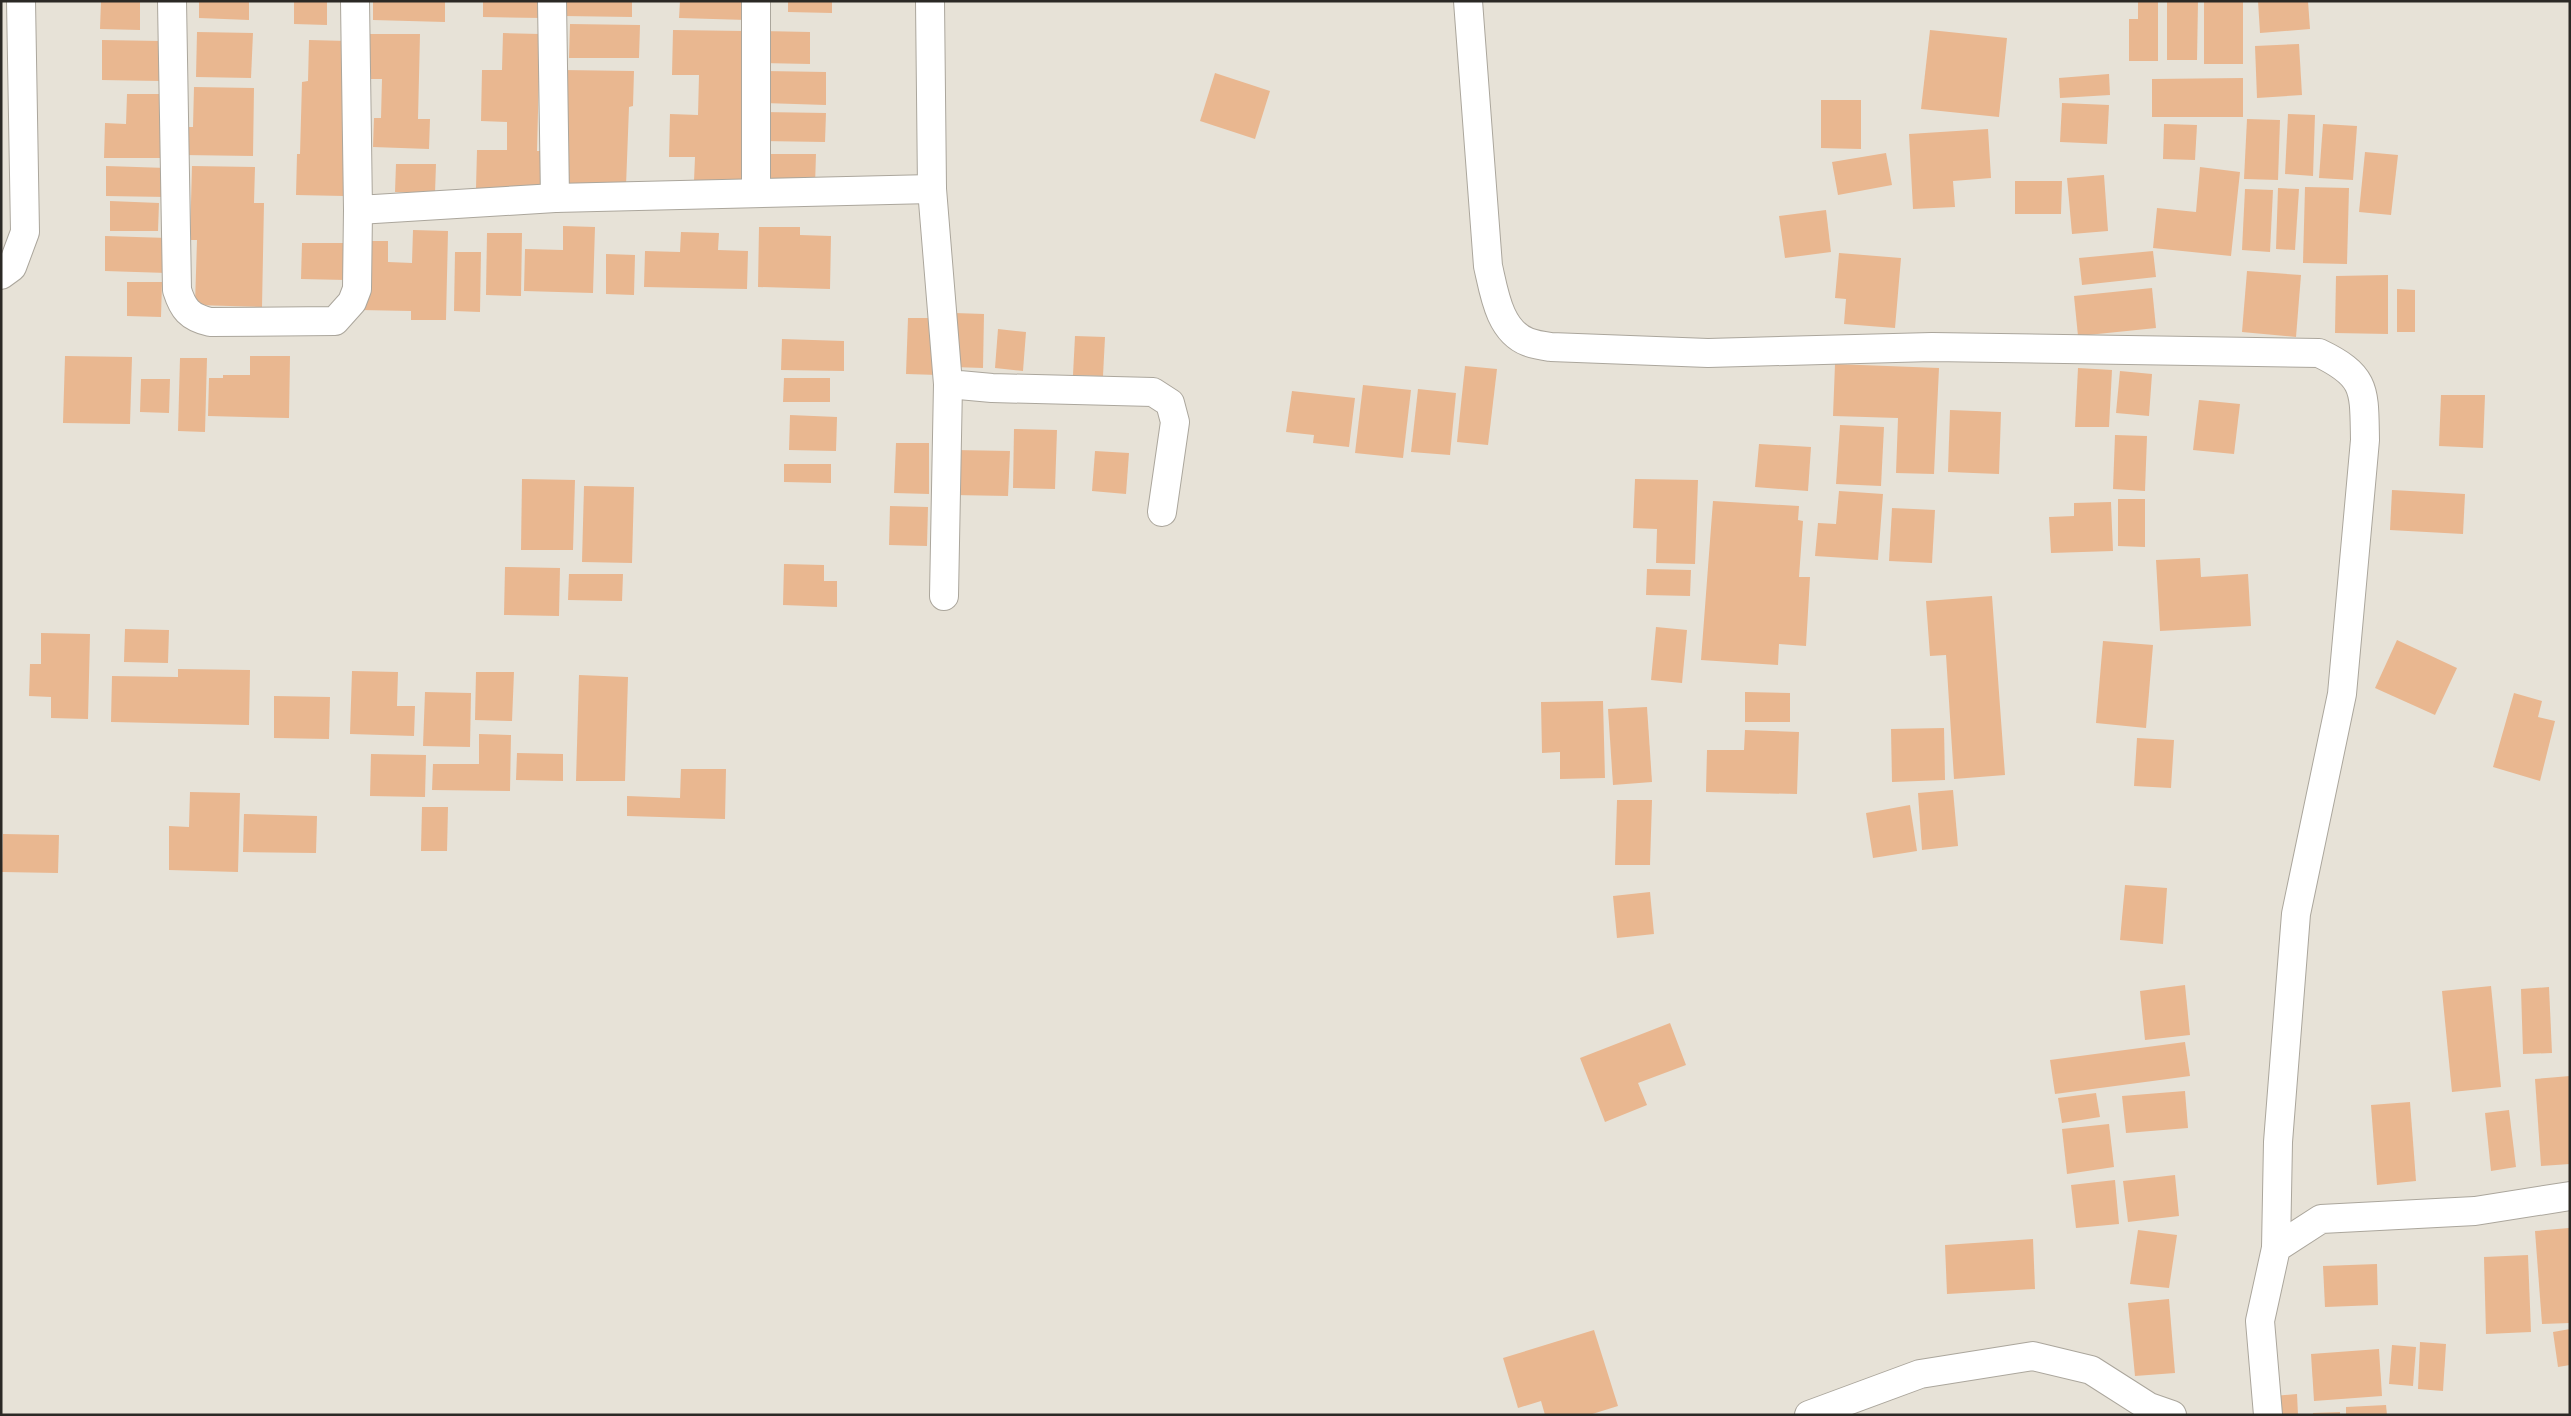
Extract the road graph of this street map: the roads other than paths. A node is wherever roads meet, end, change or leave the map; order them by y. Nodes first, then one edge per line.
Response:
1 (21, 1) edge
2 (172, 1) edge
3 (355, 1) edge
4 (552, 1) edge
5 (756, 1) edge
6 (930, 1) edge
7 (1468, 1) edge
8 (932, 189) junction
9 (756, 193) junction
10 (555, 198) junction
11 (358, 210) junction
12 (1, 275) edge
13 (948, 384) junction
14 (1162, 512) dead end
15 (944, 596) dead end
16 (2570, 1196) edge
17 (2276, 1248) junction
18 (1809, 1415) edge
19 (2172, 1415) edge
20 (2268, 1415) edge

1 - 12 street
2 - 11 street
3 - 11 street
4 - 10 street
5 - 9 street
6 - 8 street
7 - 17 street
8 - 9 street
8 - 13 street
9 - 10 street
10 - 11 street
13 - 14 street
13 - 15 street
16 - 17 street
17 - 20 street
18 - 19 street

